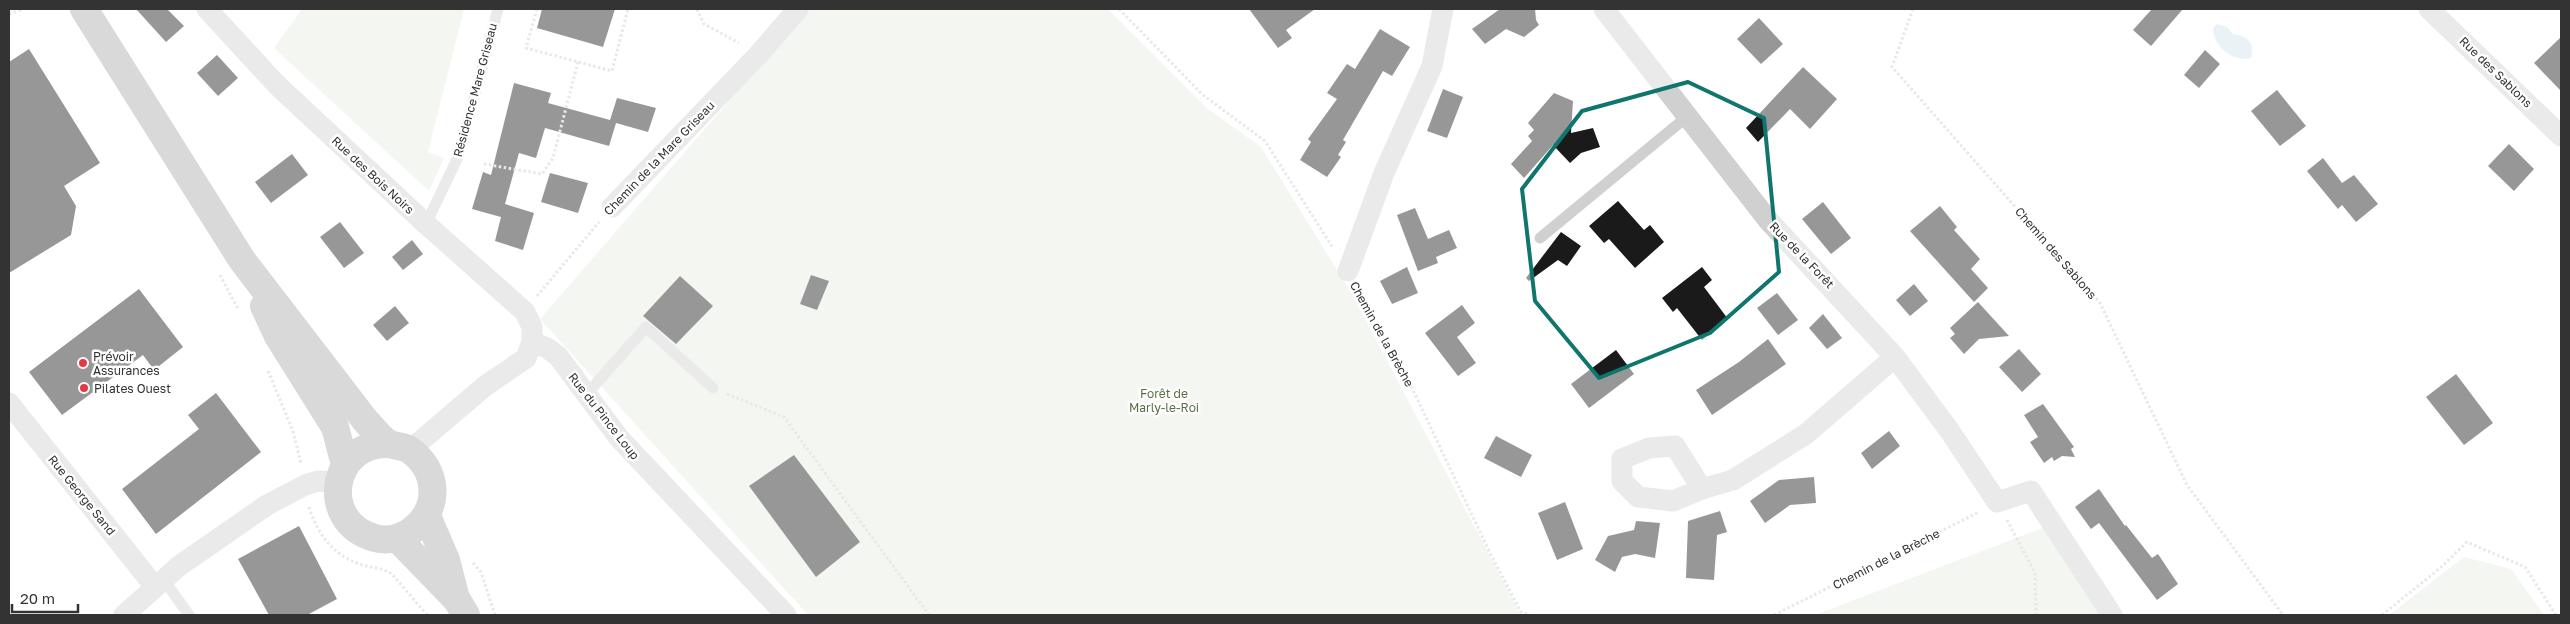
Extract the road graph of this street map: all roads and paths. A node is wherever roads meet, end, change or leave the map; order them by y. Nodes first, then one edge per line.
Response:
1 (24, 9) edge
2 (84, 9) edge
3 (207, 9) edge
4 (498, 9) edge
5 (537, 9) edge
6 (628, 9) edge
7 (697, 9) edge
8 (798, 9) edge
9 (1118, 9) edge
10 (1442, 9) edge
11 (1604, 9) edge
12 (1913, 9) edge
13 (2429, 9) edge
14 (9, 14) edge
15 (759, 54) junction
16 (578, 62) junction
17 (1689, 115) junction
18 (2561, 136) edge
19 (484, 164) dead end
20 (612, 207) joint
21 (426, 224) junction
22 (1540, 238) dead end
23 (230, 266) junction
24 (1348, 271) junction
25 (240, 312) dead end
26 (525, 312) junction
27 (532, 342) junction
28 (1896, 357) junction
29 (265, 362) dead end
30 (713, 388) joint
31 (586, 395) junction
32 (9, 404) edge
33 (400, 447) junction
34 (342, 473) junction
35 (306, 485) junction
36 (1702, 489) dead end
37 (1997, 502) junction
38 (427, 516) junction
39 (397, 538) junction
40 (159, 584) junction
41 (461, 608) edge
42 (1522, 614) edge
43 (124, 615) edge
44 (189, 615) edge
45 (427, 615) edge
46 (786, 615) edge
47 (929, 615) edge
48 (1531, 615) edge
49 (1774, 615) edge
50 (2036, 615) edge
51 (2112, 615) edge
52 (2283, 615) edge
53 (2382, 615) edge
54 (2556, 615) edge

1 - 14 path
2 - 23 main road
3 - 21 street, Rue des Bois Noirs
4 - 21 lane, Résidence Mare Griseau
5 - 16 path
6 - 16 path
7 - 15 path
8 - 15 street, Chemin de la Mare Griseau
9 - 24 path
10 - 24 street, Chemin de la Brèche
11 - 17 street, Rue de la Forêt
12 - 52 path, Chemin des Sablons
13 - 18 street, Rue des Sablons
15 - 20 street, Chemin de la Mare Griseau
16 - 19 path
17 - 22 lane
17 - 28 street, Rue de la Forêt
20 - 26 path, Chemin de la Mare Griseau
21 - 26 street, Rue des Bois Noirs
23 - 25 path
23 - 33 main road
23 - 34 main road
24 - 42 path, Chemin de la Brèche
26 - 27 street
27 - 31 street, Rue du Pince Loup
27 - 33 street
28 - 36 street
28 - 37 street, Rue de la Forêt
29 - 35 path
30 - 31 lane
30 - 47 path
31 - 46 street, Rue du Pince Loup
32 - 40 street, Rue George Sand
33 - 34 main road
33 - 38 main road
34 - 35 street
34 - 39 main road
35 - 40 street
35 - 45 path
37 - 49 path, Chemin de la Brèche
37 - 50 path
37 - 51 street
38 - 39 main road
38 - 41 main road
39 - 41 main road
40 - 43 street
40 - 44 lane
42 - 48 path, Chemin de la Brèche
53 - 54 path

